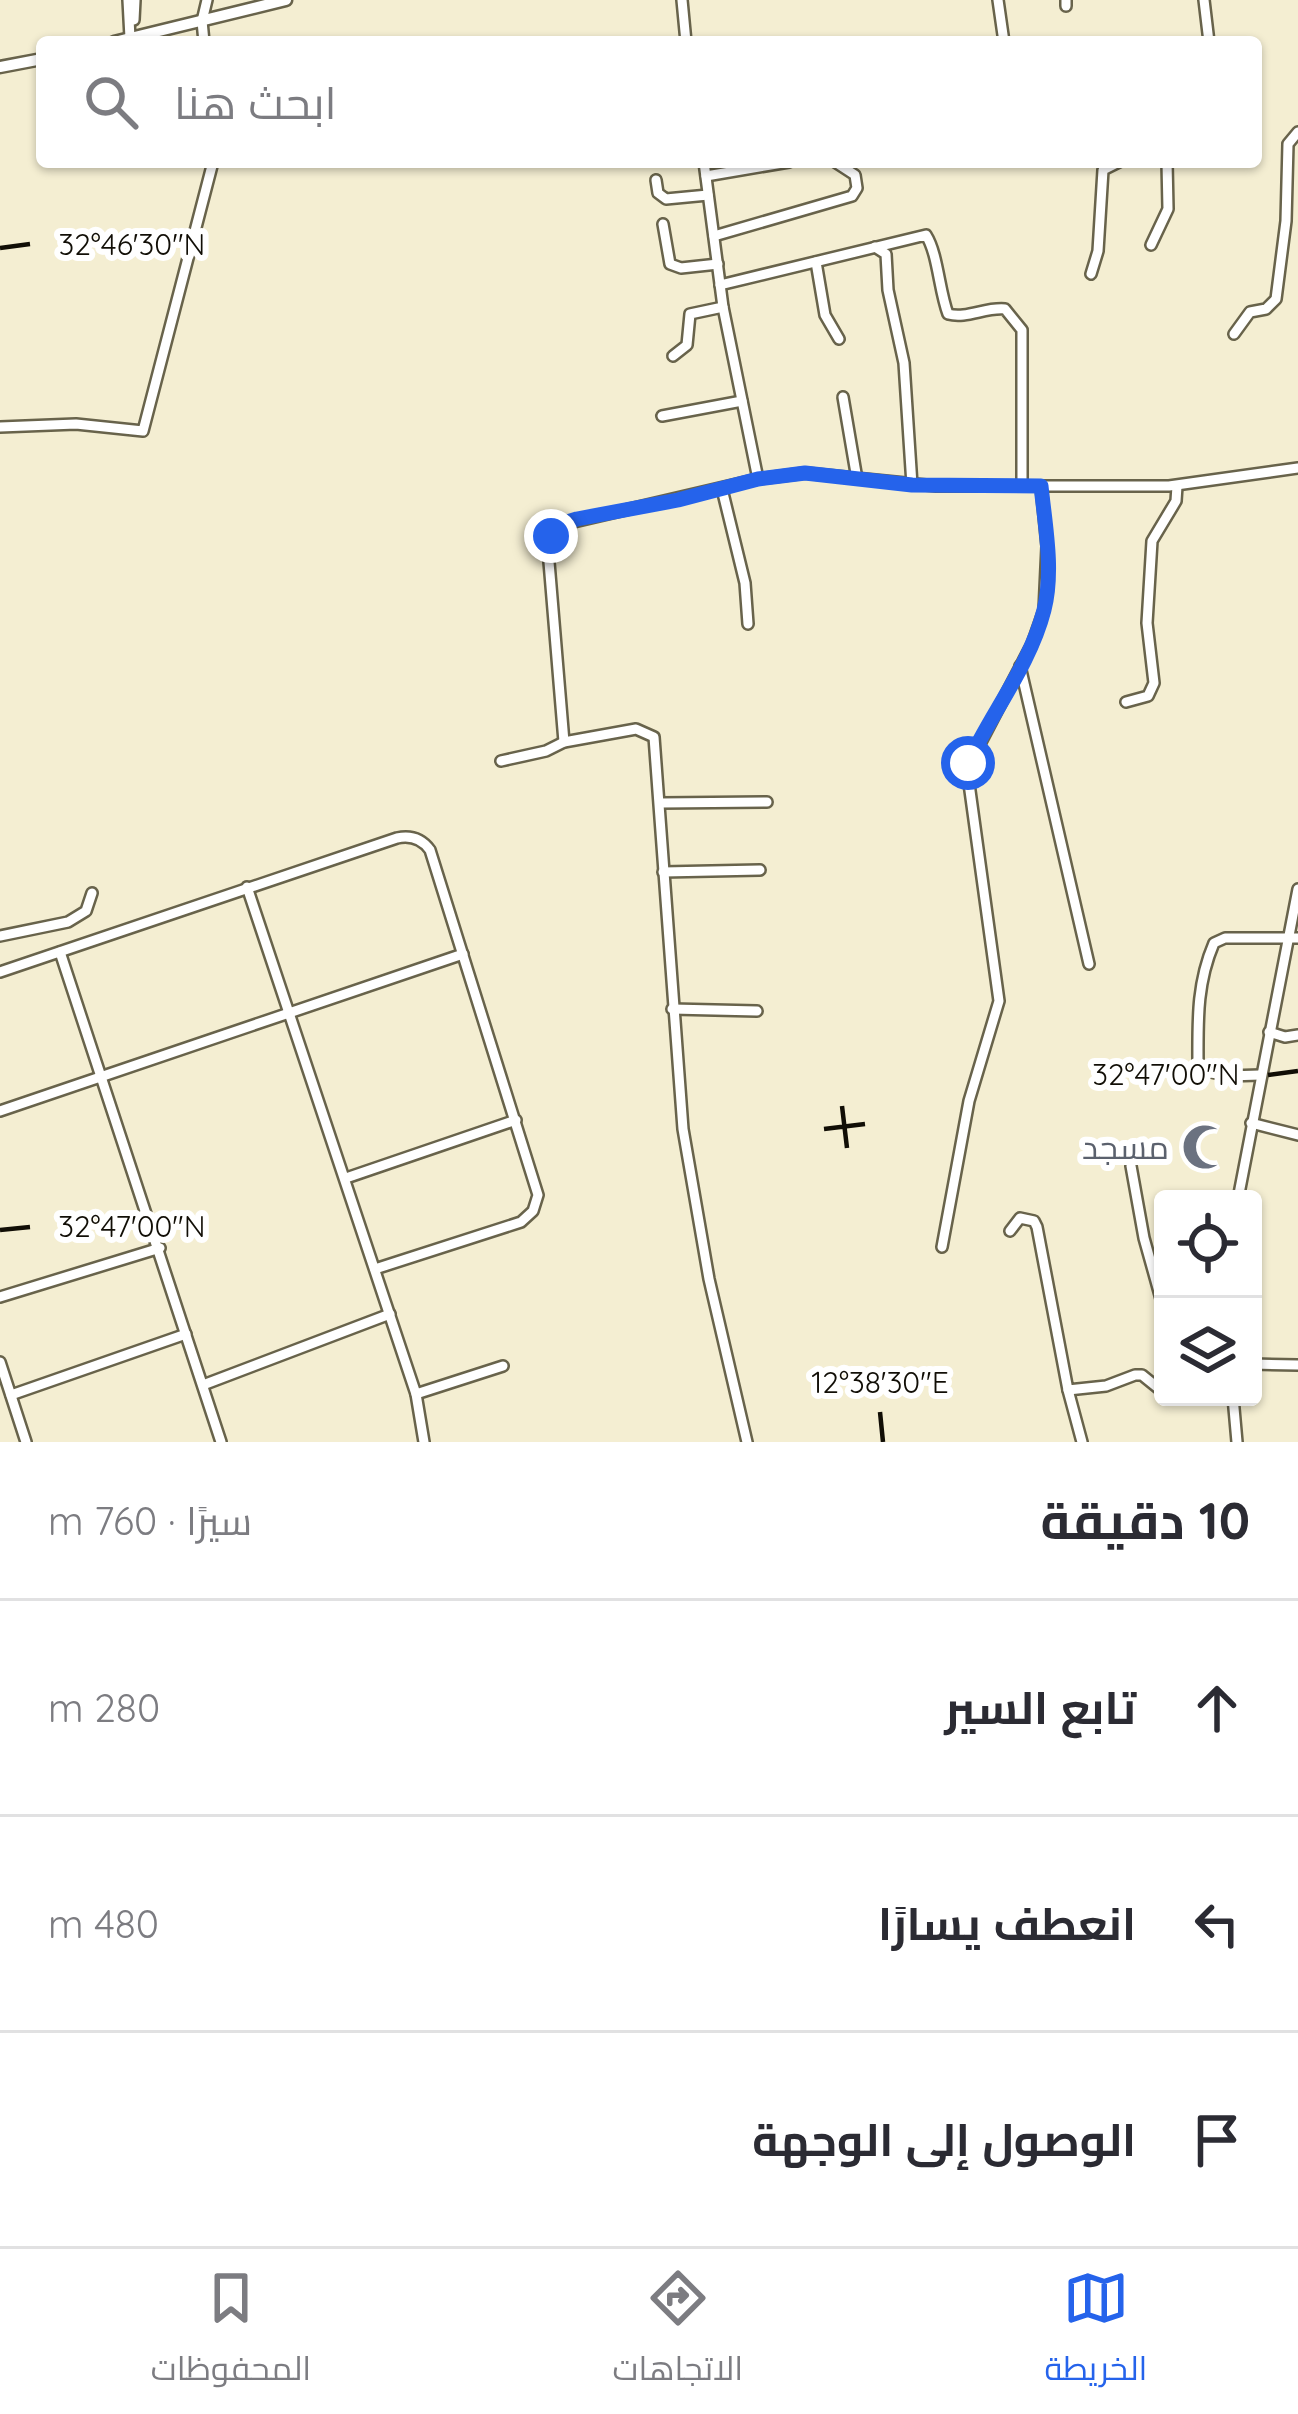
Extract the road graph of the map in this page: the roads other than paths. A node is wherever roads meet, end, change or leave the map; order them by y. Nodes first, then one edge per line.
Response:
1 (132, 0) edge
2 (207, 0) edge
3 (286, 0) edge
4 (682, 0) edge
5 (998, 0) edge
6 (1204, 0) edge
7 (202, 21) junction
8 (133, 36) edge
9 (141, 36) edge
10 (203, 36) edge
11 (685, 36) edge
12 (1003, 36) edge
13 (1208, 36) edge
14 (36, 59) edge
15 (0, 67) edge
16 (1298, 132) edge
17 (211, 168) edge
18 (705, 168) edge
19 (753, 168) edge
20 (849, 168) edge
21 (1107, 168) edge
22 (1167, 168) edge
23 (706, 176) junction
24 (656, 180) dead end
25 (708, 195) junction
26 (664, 224) dead end
27 (714, 236) junction
28 (1151, 245) dead end
29 (875, 247) junction
30 (816, 262) junction
31 (718, 263) junction
32 (1091, 274) dead end
33 (720, 285) junction
34 (723, 307) junction
35 (1234, 334) dead end
36 (839, 339) dead end
37 (673, 356) dead end
38 (843, 397) dead end
39 (742, 401) junction
40 (662, 416) dead end
41 (0, 427) edge
42 (1298, 468) edge
43 (758, 479) junction
44 (857, 479) junction
45 (912, 485) junction
46 (1022, 486) junction
47 (1041, 486) junction
48 (1177, 486) junction
49 (722, 489) junction
50 (748, 624) dead end
51 (1020, 666) junction
52 (1126, 702) dead end
53 (564, 742) junction
54 (501, 761) dead end
55 (661, 802) junction
56 (767, 802) dead end
57 (760, 870) dead end
58 (663, 872) junction
59 (247, 887) junction
60 (1298, 889) edge
61 (92, 892) dead end
62 (0, 936) edge
63 (1293, 938) edge
64 (60, 952) junction
65 (463, 954) junction
66 (1089, 964) dead end
67 (0, 972) edge
68 (672, 1009) junction
69 (757, 1011) dead end
70 (291, 1012) junction
71 (1269, 1032) junction
72 (1298, 1034) edge
73 (103, 1075) junction
74 (1260, 1075) junction
75 (0, 1111) edge
76 (516, 1120) junction
77 (1251, 1123) junction
78 (1298, 1135) edge
79 (1131, 1166) dead end
80 (346, 1178) junction
81 (1240, 1190) edge
82 (1010, 1231) dead end
83 (942, 1247) dead end
84 (160, 1248) junction
85 (375, 1269) junction
86 (0, 1297) edge
87 (1161, 1298) edge
88 (390, 1314) junction
89 (186, 1334) junction
90 (0, 1361) edge
91 (1262, 1364) edge
92 (1298, 1365) edge
93 (502, 1366) dead end
94 (202, 1385) junction
95 (1154, 1386) edge
96 (1068, 1390) junction
97 (416, 1394) junction
98 (11, 1395) junction
99 (1234, 1406) edge
100 (22, 1441) edge
101 (221, 1442) edge
102 (424, 1442) edge
103 (747, 1442) edge
104 (1082, 1442) edge
105 (1237, 1442) edge

1 - 8 street
2 - 7 street
3 - 7 street
4 - 11 street
5 - 12 street
6 - 13 street
7 - 9 street
7 - 10 street
14 - 15 street
16 - 35 street
17 - 41 street
18 - 23 street
19 - 23 street
20 - 27 street
21 - 32 street
22 - 28 street
23 - 25 street
24 - 25 street
25 - 27 street
26 - 31 street
27 - 31 street
29 - 30 street
29 - 45 street
29 - 46 street
30 - 33 street
30 - 36 street
31 - 33 street
33 - 34 street
34 - 37 street
34 - 39 street
38 - 44 street
39 - 40 street
39 - 43 street
42 - 48 street
43 - 44 street
43 - 49 street
44 - 45 street
45 - 46 street
46 - 47 street
47 - 48 street
47 - 51 street
48 - 52 street
49 - 50 street
49 - 53 street
51 - 66 street
51 - 83 street
53 - 54 street
53 - 55 street
55 - 56 street
55 - 58 street
57 - 58 street
58 - 68 street
59 - 64 street
59 - 65 street
59 - 70 street
60 - 63 street
61 - 62 street
63 - 71 street
63 - 74 street
64 - 67 street
64 - 73 street
65 - 70 street
65 - 76 street
68 - 69 street
68 - 103 street
70 - 73 street
70 - 80 street
71 - 72 street
71 - 74 street
73 - 75 street
73 - 84 street
74 - 77 street
76 - 80 street
76 - 85 street
77 - 78 street
77 - 81 street
79 - 87 street
80 - 85 street
82 - 96 street
84 - 86 street
84 - 89 street
85 - 88 street
88 - 94 street
88 - 97 street
89 - 94 street
89 - 98 street
90 - 98 street
91 - 92 street
93 - 97 street
94 - 101 street
95 - 96 street
96 - 104 street
97 - 102 street
98 - 100 street
99 - 105 street

